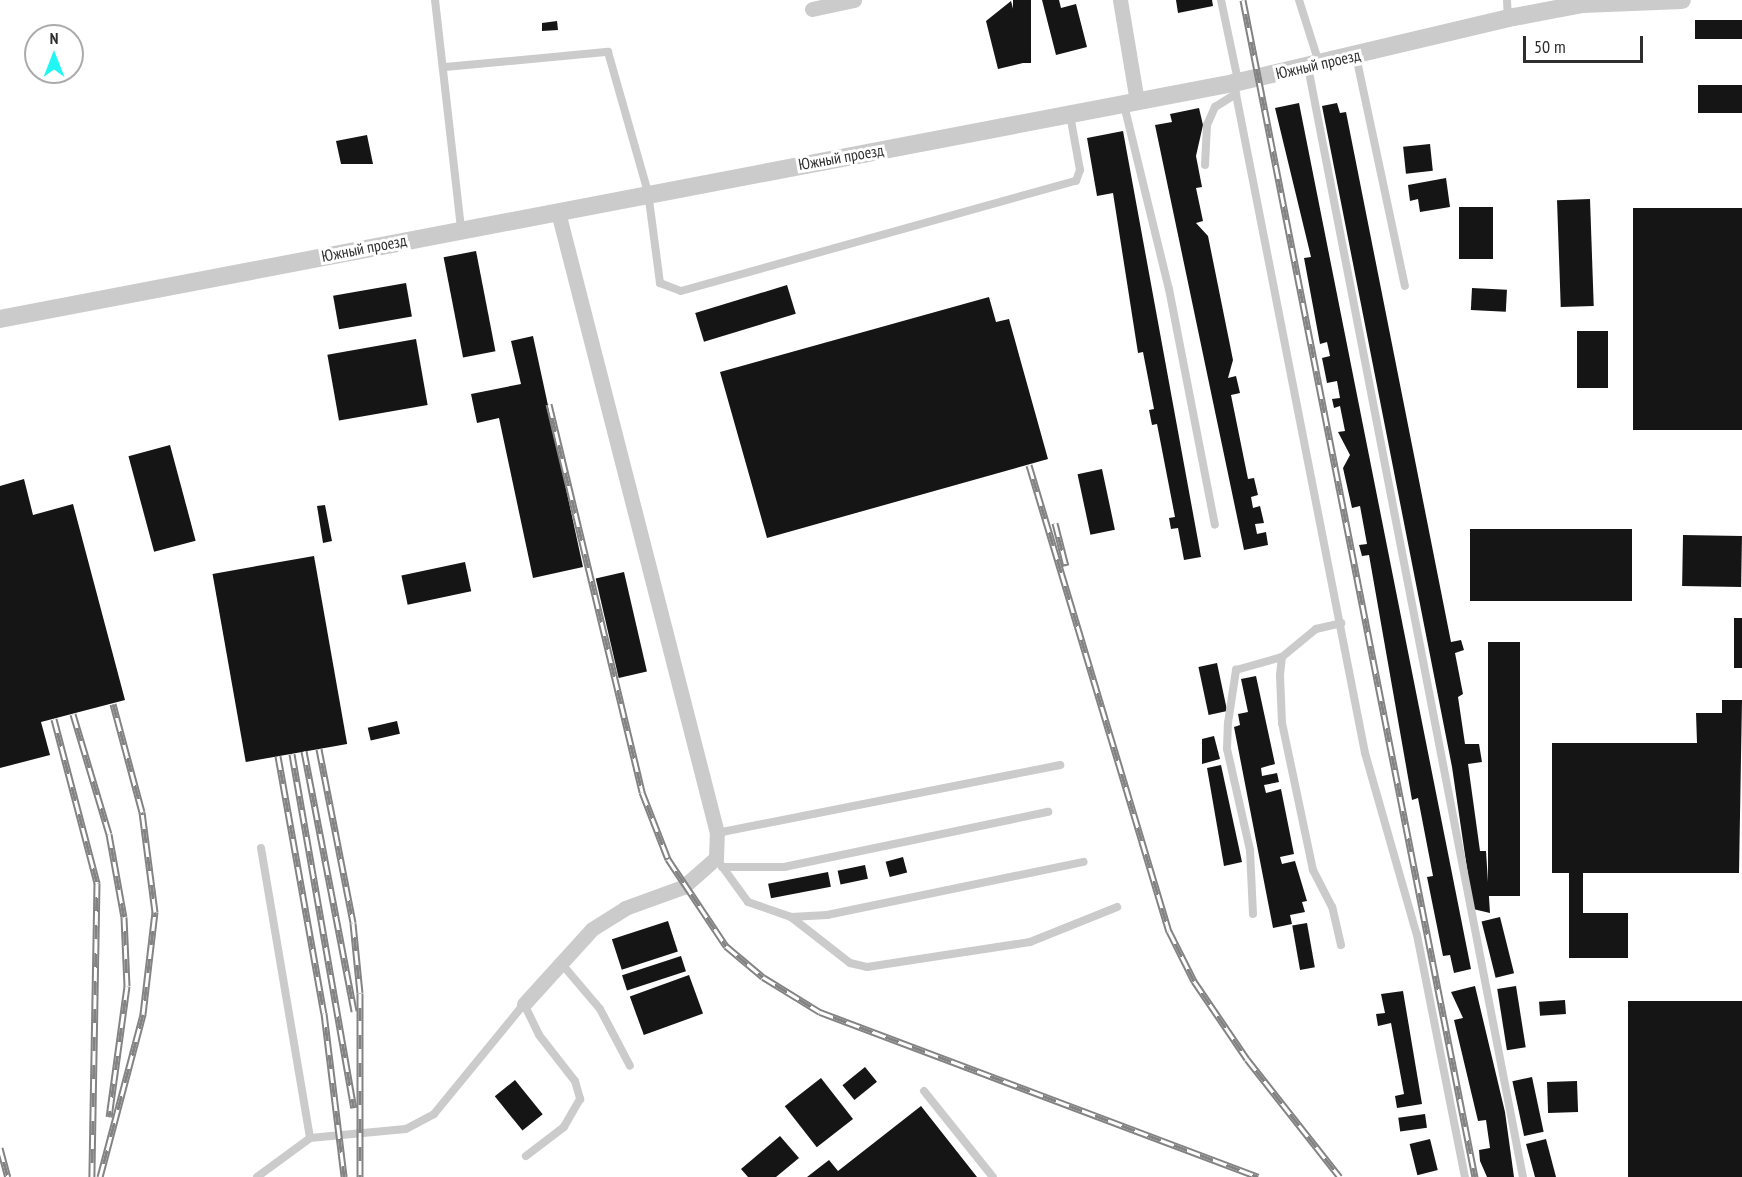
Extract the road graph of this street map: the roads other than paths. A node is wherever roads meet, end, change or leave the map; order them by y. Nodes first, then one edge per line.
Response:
1 (435, 0) edge
2 (854, 0) edge
3 (1120, 0) edge
4 (1221, 0) edge
5 (1299, 0) edge
6 (1507, 0) edge
7 (1682, 0) edge
8 (812, 9) dead end
9 (1508, 18) junction
10 (1356, 56) junction
11 (1314, 66) junction
12 (445, 67) junction
13 (1236, 86) junction
14 (1130, 104) junction
15 (1070, 115) junction
16 (1204, 165) dead end
17 (648, 192) junction
18 (558, 212) junction
19 (461, 229) junction
20 (1405, 286) dead end
21 (0, 319) edge
22 (1215, 525) dead end
23 (1341, 623) junction
24 (1282, 657) junction
25 (1060, 765) dead end
26 (1048, 812) dead end
27 (717, 833) junction
28 (261, 848) dead end
29 (1084, 862) dead end
30 (719, 863) junction
31 (1117, 907) dead end
32 (1253, 914) dead end
33 (791, 917) junction
34 (1341, 945) dead end
35 (561, 963) junction
36 (524, 1004) junction
37 (630, 1066) dead end
38 (924, 1091) dead end
39 (309, 1138) junction
40 (526, 1156) dead end
41 (257, 1177) edge
42 (993, 1177) edge
43 (1465, 1177) edge
44 (1523, 1177) edge

1 - 12 lane
2 - 8 street
3 - 14 street
4 - 13 lane
5 - 11 lane
6 - 9 lane
7 - 9 street, Южный проезд
9 - 10 street, Южный проезд
10 - 11 street, Южный проезд
10 - 20 lane
11 - 13 street, Южный проезд
11 - 44 lane
12 - 17 lane
12 - 19 lane
13 - 14 street, Южный проезд
13 - 16 lane
13 - 23 lane
14 - 15 street, Южный проезд
14 - 22 lane
15 - 17 street, Южный проезд
15 - 17 lane
17 - 18 street, Южный проезд
18 - 19 street, Южный проезд
18 - 27 street
19 - 21 street, Южный проезд
23 - 24 lane
23 - 43 lane
24 - 32 lane
24 - 34 lane
25 - 27 lane
26 - 30 lane
27 - 30 street
28 - 39 lane
29 - 33 lane
30 - 33 lane
30 - 35 street
31 - 33 lane
35 - 36 street
35 - 37 lane
36 - 39 lane
36 - 40 lane
38 - 42 lane
39 - 41 lane

